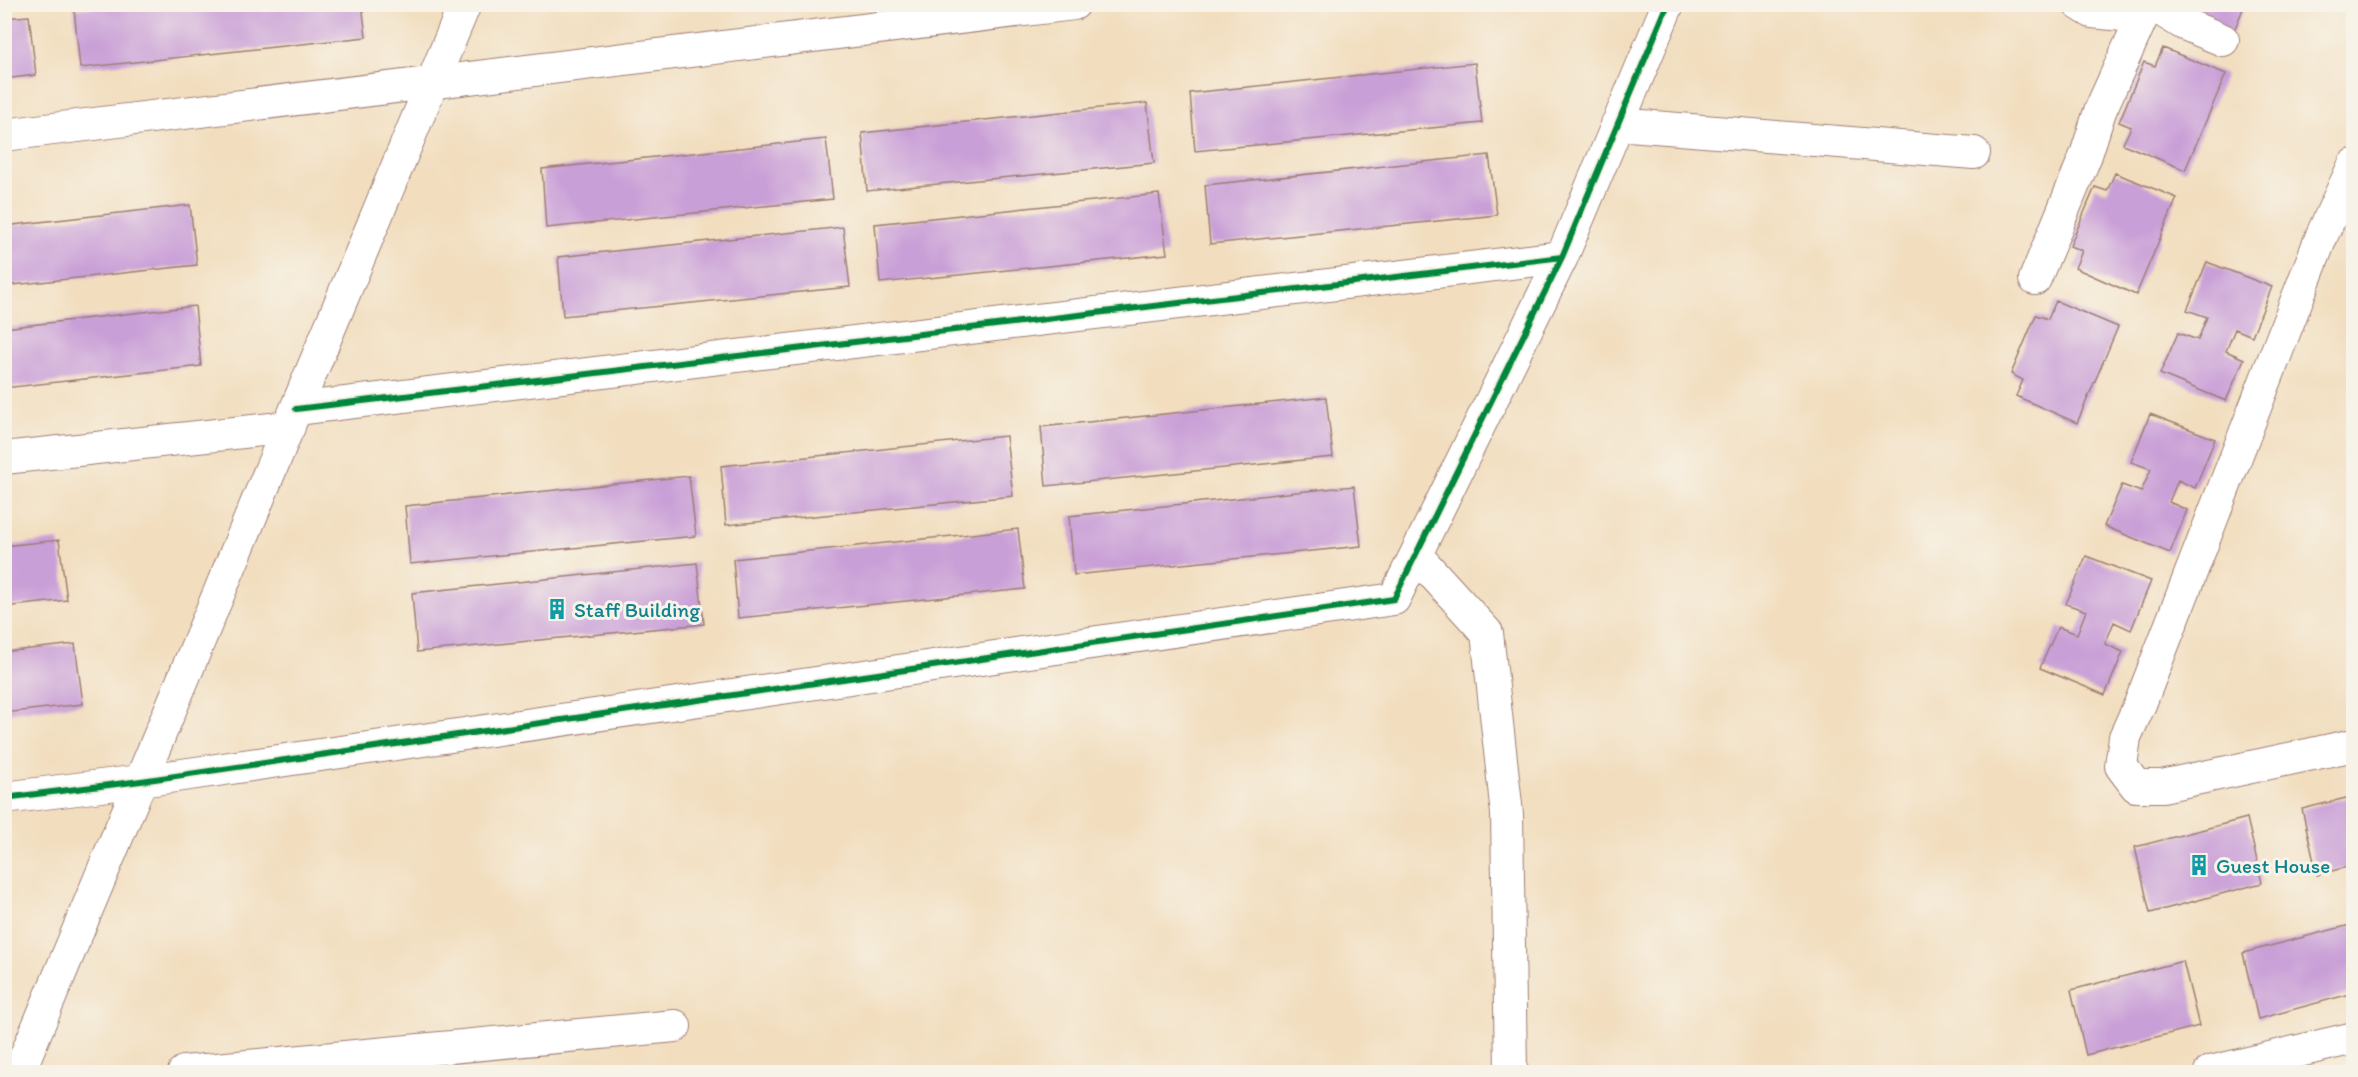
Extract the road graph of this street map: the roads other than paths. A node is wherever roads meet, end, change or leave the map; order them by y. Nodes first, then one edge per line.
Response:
1 (465, 4) edge
2 (1074, 4) edge
3 (1668, 4) edge
4 (2079, 4) edge
5 (2149, 4) edge
6 (2223, 40) dead end
7 (433, 82) junction
8 (1617, 124) junction
9 (4, 135) edge
10 (1974, 153) dead end
11 (2354, 165) edge
12 (2342, 216) edge
13 (1562, 257) junction
14 (2036, 279) dead end
15 (293, 418) junction
16 (4, 458) edge
17 (1416, 555) junction
18 (2354, 746) edge
19 (141, 781) junction
20 (4, 798) edge
21 (675, 1026) dead end
22 (2354, 1038) edge
23 (19, 1072) edge
24 (184, 1072) edge
25 (1511, 1072) edge
26 (2210, 1072) edge

1 - 7 street
2 - 7 street
3 - 8 street
4 - 5 street
5 - 6 street
5 - 14 street
7 - 9 street
7 - 15 street
8 - 10 street
8 - 13 street
11 - 12 street
12 - 18 street
13 - 15 street
13 - 17 street
15 - 16 street
15 - 19 street
17 - 19 street
17 - 25 street
19 - 20 street
19 - 23 street
21 - 24 street
22 - 26 street

